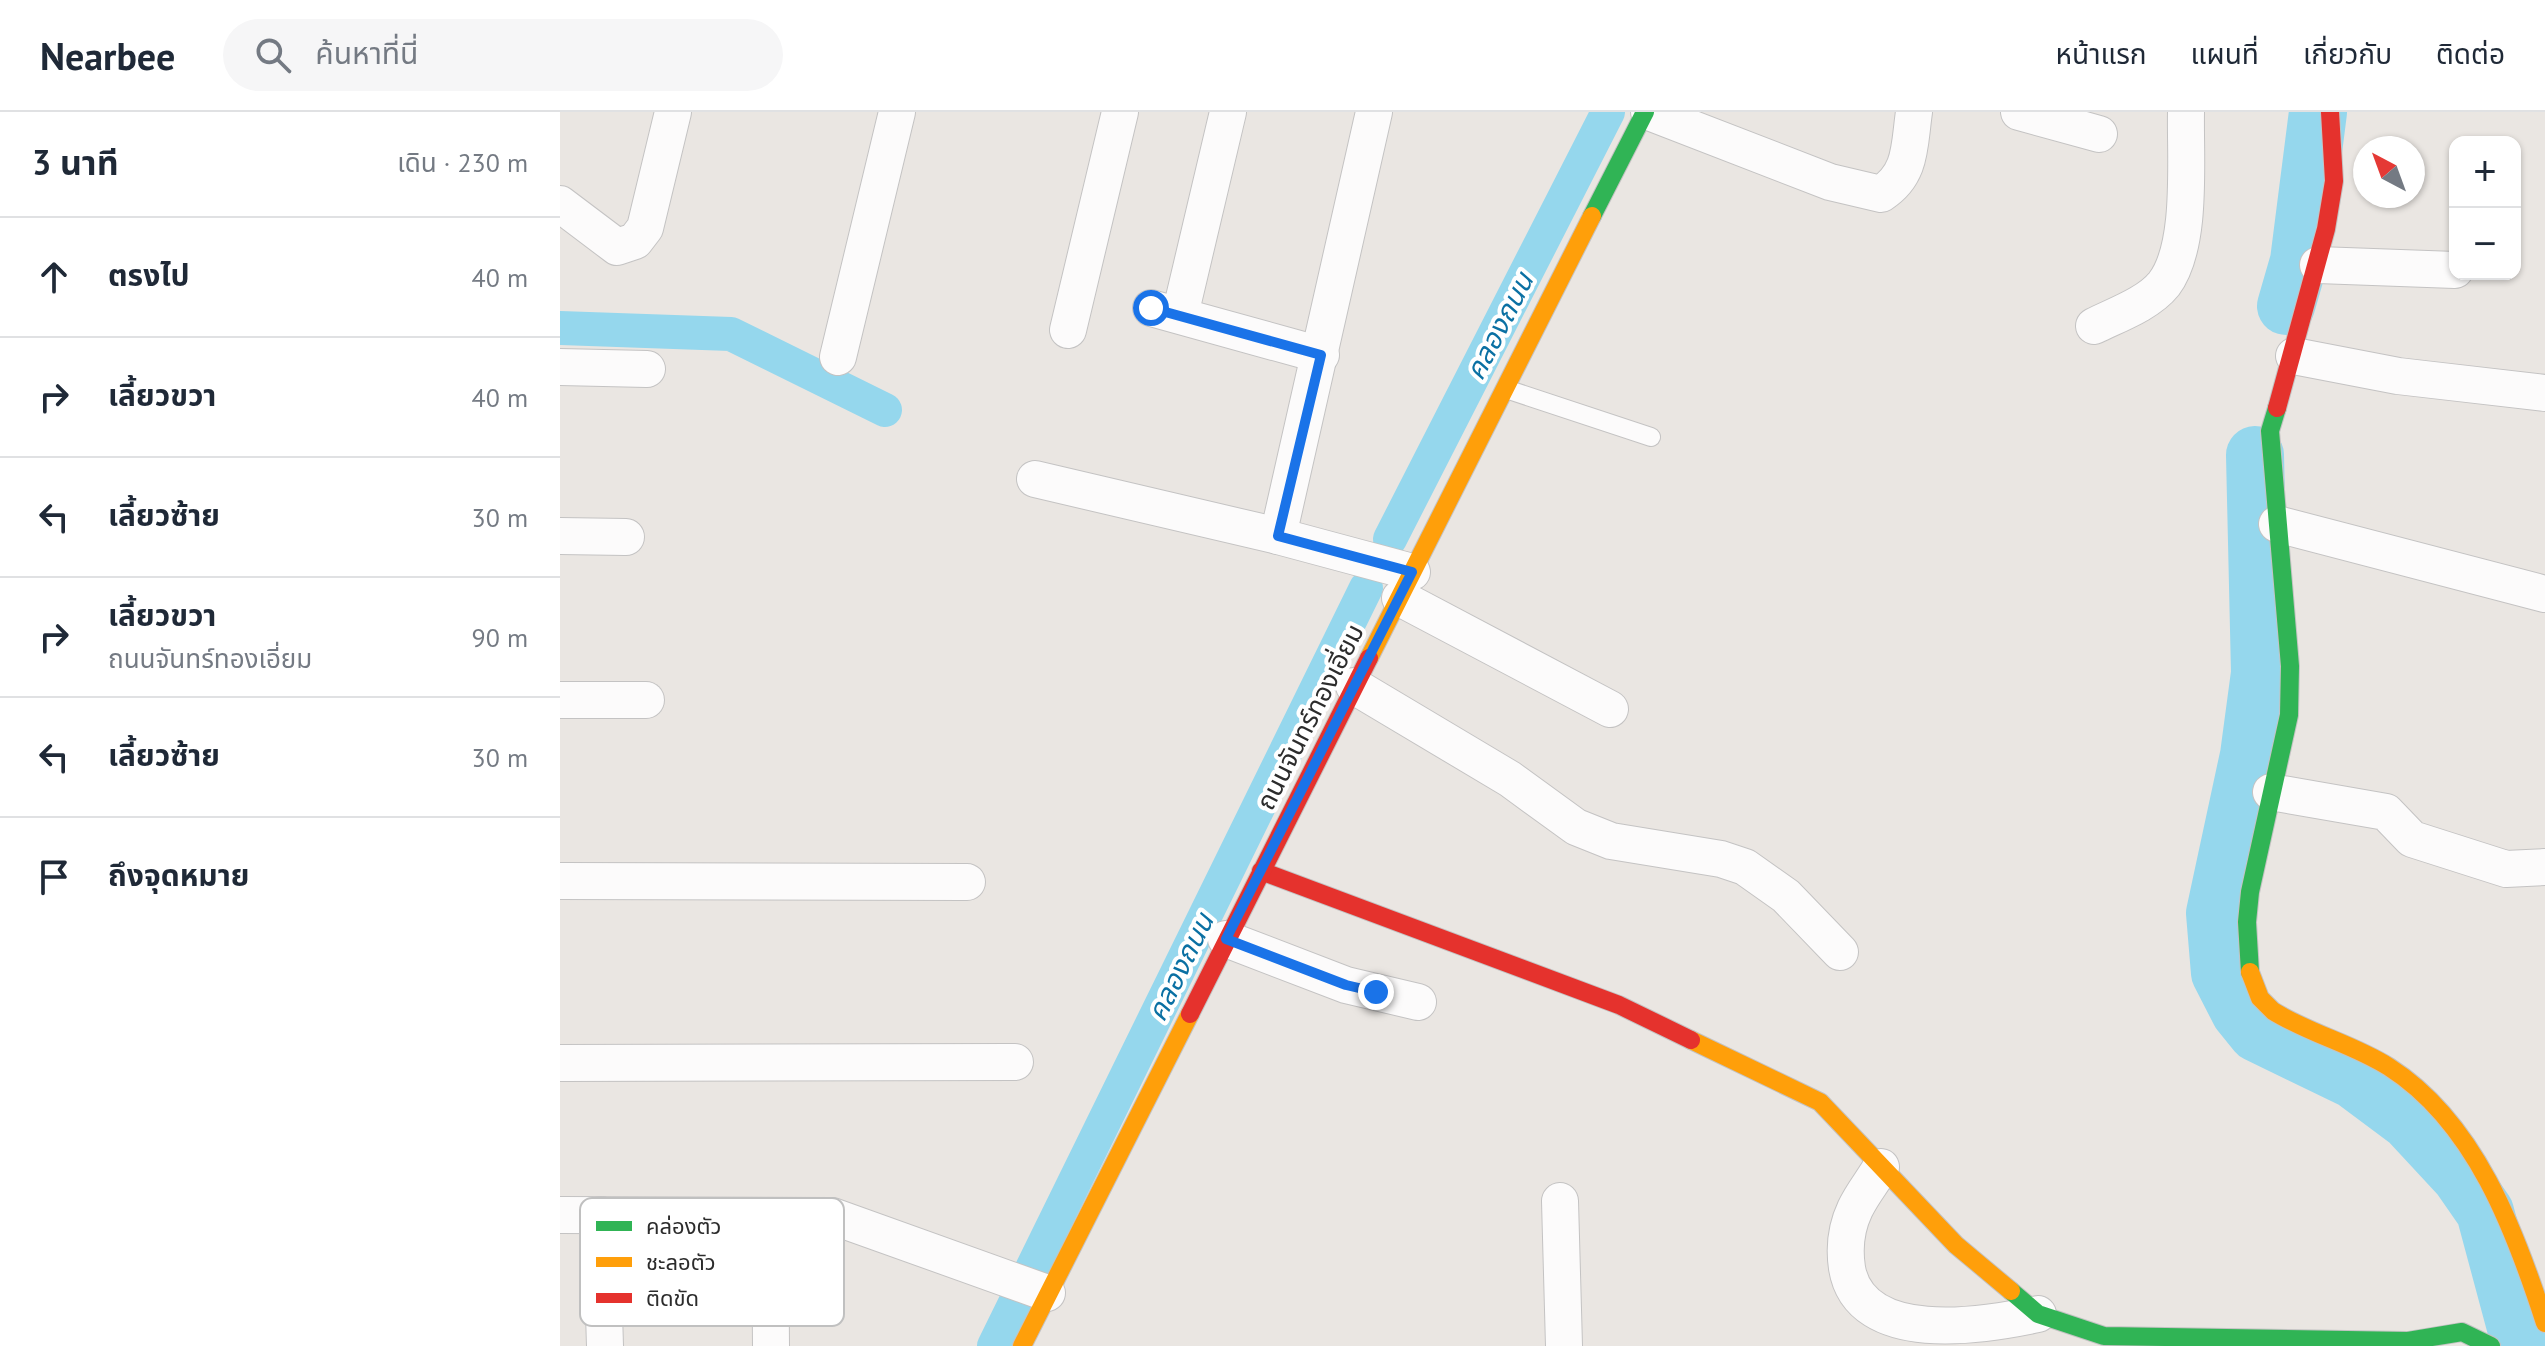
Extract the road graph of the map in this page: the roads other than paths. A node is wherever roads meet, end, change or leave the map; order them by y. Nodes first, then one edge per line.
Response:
1 (673, 112) edge
2 (897, 112) edge
3 (1120, 112) edge
4 (1228, 112) edge
5 (1374, 112) edge
6 (1647, 112) edge
7 (1914, 112) edge
8 (2019, 112) edge
9 (2186, 112) edge
10 (2330, 112) edge
11 (2079, 123) edge
12 (560, 204) edge
13 (2318, 265) junction
14 (2449, 270) edge
15 (2094, 326) dead end
16 (1068, 330) dead end
17 (1321, 355) junction
18 (2294, 356) junction
19 (838, 357) dead end
20 (560, 367) edge
21 (647, 369) dead end
22 (1505, 389) junction
23 (2545, 393) edge
24 (1651, 437) dead end
25 (1035, 479) dead end
26 (2277, 524) junction
27 (560, 536) edge
28 (1278, 536) junction
29 (626, 537) dead end
30 (1406, 585) junction
31 (2545, 594) edge
32 (1354, 686) junction
33 (560, 700) edge
34 (646, 700) dead end
35 (1610, 709) dead end
36 (2271, 792) junction
37 (2545, 867) edge
38 (1261, 871) junction
39 (560, 881) edge
40 (967, 882) dead end
41 (1226, 939) junction
42 (1840, 952) dead end
43 (1418, 1002) dead end
44 (1015, 1062) dead end
45 (560, 1063) edge
46 (1881, 1167) junction
47 (1560, 1201) dead end
48 (844, 1220) edge
49 (1047, 1293) junction
50 (2038, 1314) junction
51 (2545, 1323) edge
52 (604, 1326) edge
53 (771, 1326) edge
54 (2412, 1344) edge
55 (605, 1346) edge
56 (771, 1346) edge
57 (1022, 1346) edge
58 (1564, 1346) edge
59 (2491, 1346) edge

1 - 12 street
2 - 19 street
3 - 16 street
4 - 17 street
5 - 17 street
6 - 7 street
6 - 22 street, ถนนจันทร์ทองเอี่ยม
8 - 11 street
9 - 15 street
10 - 13 street
13 - 14 street
13 - 18 street
17 - 28 street
18 - 23 street
18 - 26 street
20 - 21 street
22 - 24 lane
22 - 30 street, ถนนจันทร์ทองเอี่ยม
25 - 28 street
26 - 31 street
26 - 36 street
27 - 29 street
28 - 30 street
30 - 32 street, ถนนจันทร์ทองเอี่ยม
30 - 35 street
32 - 38 street, ถนนจันทร์ทองเอี่ยม
32 - 42 street
33 - 34 street
36 - 37 street
36 - 51 street
38 - 41 street, ถนนจันทร์ทองเอี่ยม
38 - 46 street
39 - 40 street
41 - 43 street
41 - 49 street, ถนนจันทร์ทองเอี่ยม
44 - 45 street
46 - 50 street
46 - 50 street
47 - 58 street
48 - 49 street
49 - 57 street, ถนนจันทร์ทองเอี่ยม
50 - 54 street
52 - 55 street
53 - 56 street
54 - 59 street

